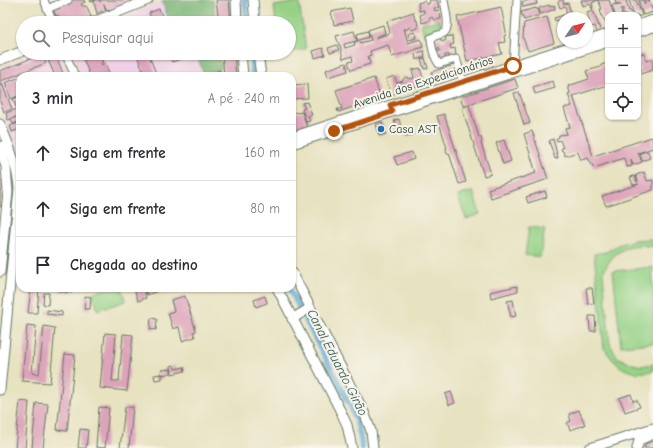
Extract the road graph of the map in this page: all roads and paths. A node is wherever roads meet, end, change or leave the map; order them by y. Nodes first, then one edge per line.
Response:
1 (44, 0) edge
2 (68, 0) edge
3 (148, 0) edge
4 (236, 0) edge
5 (253, 0) edge
6 (444, 0) edge
7 (517, 0) edge
8 (48, 8) junction
9 (51, 16) edge
10 (108, 16) edge
11 (237, 16) edge
12 (254, 16) edge
13 (653, 20) edge
14 (641, 24) edge
15 (653, 27) edge
16 (641, 31) edge
17 (605, 35) edge
18 (593, 39) edge
19 (605, 43) edge
20 (568, 48) edge
21 (16, 53) edge
22 (0, 60) edge
23 (68, 60) edge
24 (242, 60) edge
25 (259, 60) edge
26 (513, 66) junction
27 (73, 72) edge
28 (243, 72) edge
29 (260, 72) edge
30 (463, 82) junction
31 (391, 109) junction
32 (0, 124) edge
33 (296, 136) edge
34 (296, 143) edge
35 (0, 147) edge
36 (16, 169) edge
37 (4, 176) edge
38 (16, 229) edge
39 (2, 234) edge
40 (16, 237) edge
41 (0, 272) edge
42 (296, 281) edge
43 (279, 292) edge
44 (308, 309) junction
45 (294, 318) junction
46 (2, 354) edge
47 (0, 390) edge
48 (653, 428) edge
49 (653, 434) edge
50 (638, 444) edge
51 (352, 448) edge
52 (373, 448) edge
53 (590, 448) edge

1 - 8 street
2 - 8 street
3 - 10 main road
4 - 11 main road
5 - 12 main road
6 - 30 street
7 - 26 street
8 - 9 street
13 - 14 main road
15 - 16 main road
17 - 18 main road, Avenida dos Expedicionários
19 - 31 main road, Avenida dos Expedicionários
20 - 26 main road, Avenida dos Expedicionários
21 - 22 main road
23 - 27 street
24 - 28 main road
25 - 29 main road
26 - 30 main road, Avenida dos Expedicionários
30 - 31 main road, Avenida dos Expedicionários
31 - 33 main road, Avenida dos Expedicionários
31 - 34 main road, Avenida dos Expedicionários
32 - 36 main road
35 - 37 main road
37 - 39 main road
38 - 39 main road
39 - 41 main road
40 - 46 main road
42 - 44 main road
43 - 45 main road
44 - 45 main road
44 - 52 main road
45 - 51 main road
46 - 47 main road
48 - 53 main road
49 - 50 main road

